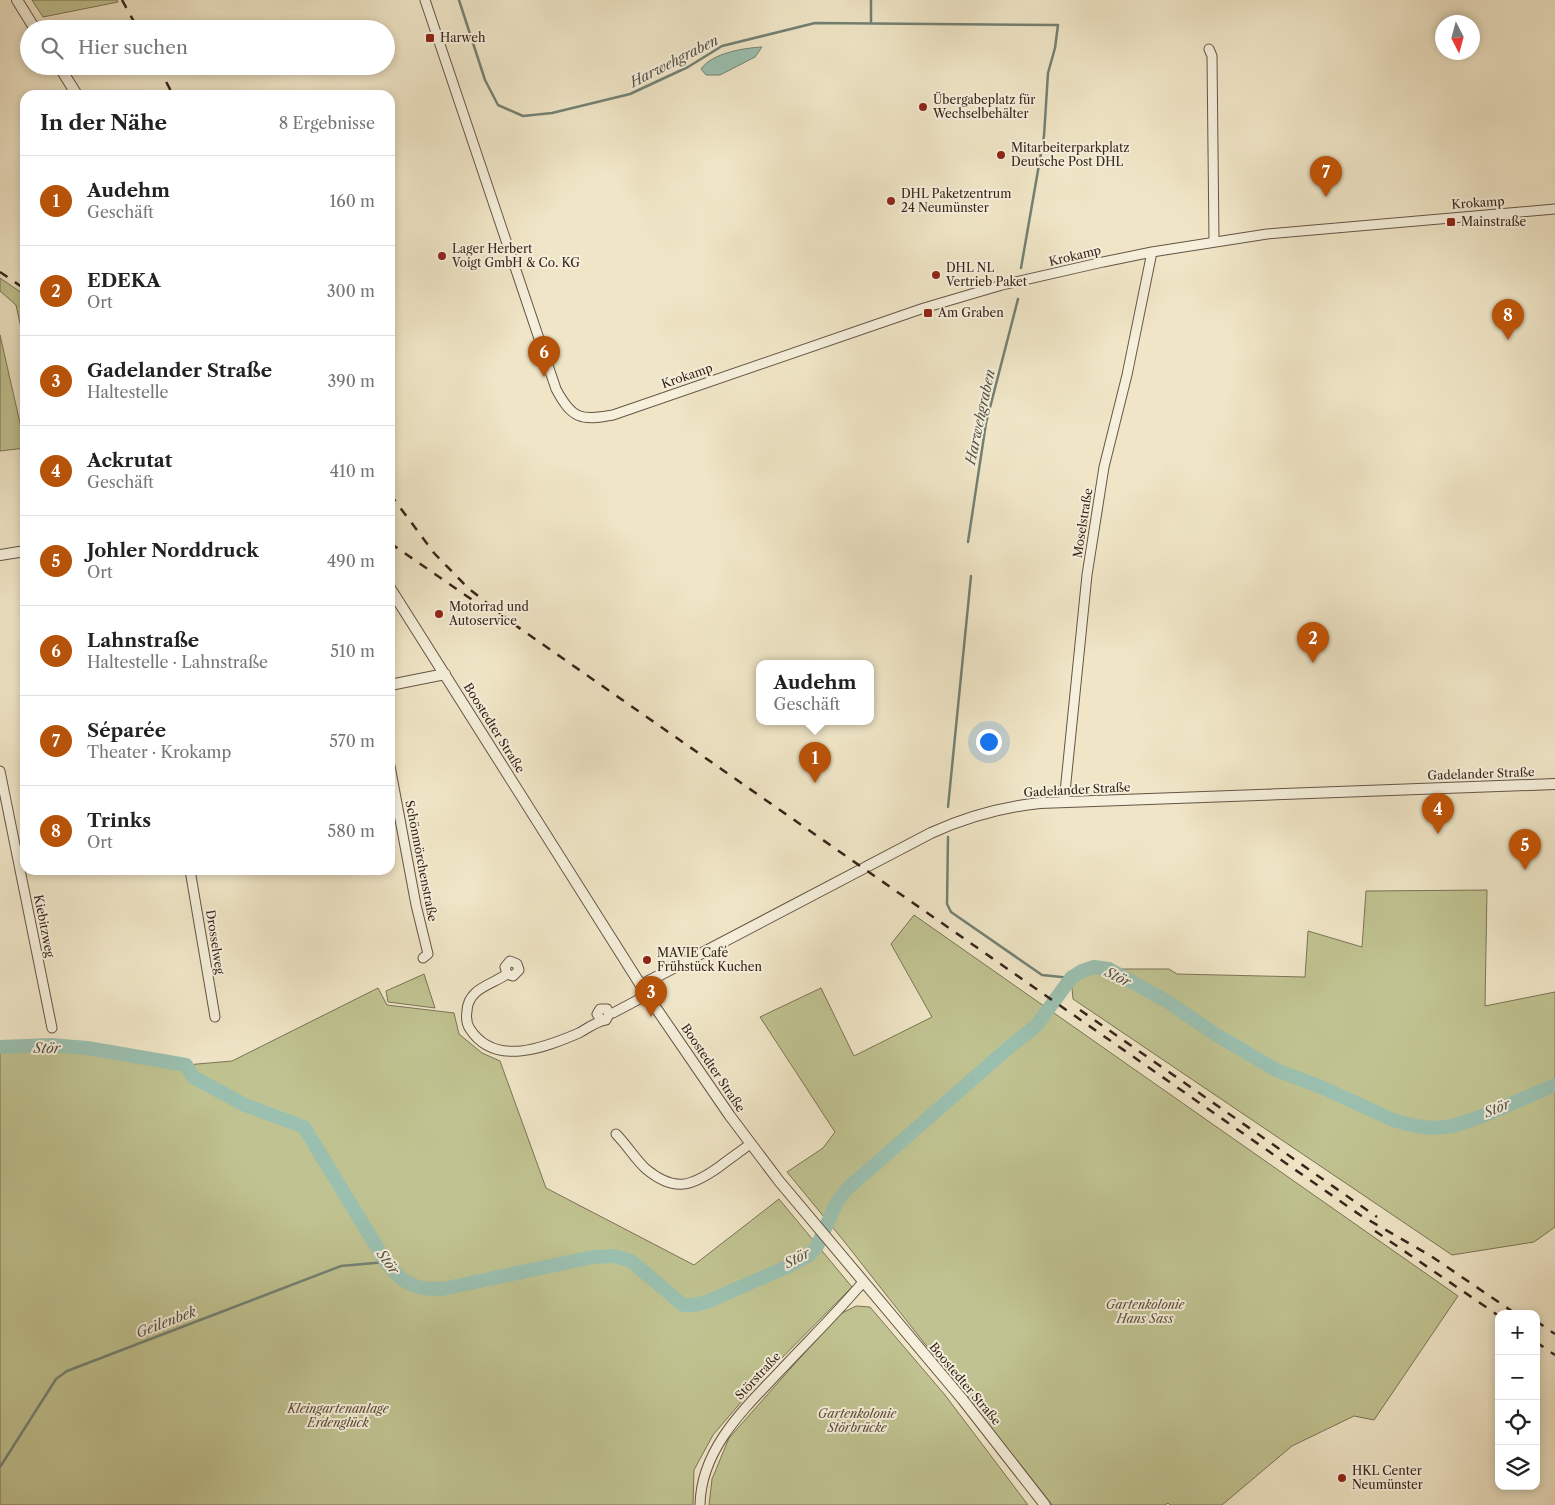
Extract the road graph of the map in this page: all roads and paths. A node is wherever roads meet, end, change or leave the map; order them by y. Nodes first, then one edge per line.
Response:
1 (17, 0) edge
2 (425, 0) edge
3 (29, 20) edge
4 (1209, 49) dead end
5 (65, 75) edge
6 (74, 90) edge
7 (1555, 209) edge
8 (1214, 241) junction
9 (1152, 252) junction
10 (20, 553) edge
11 (0, 555) edge
12 (395, 596) edge
13 (445, 674) junction
14 (395, 684) edge
15 (0, 771) edge
16 (1555, 784) edge
17 (395, 793) edge
18 (1064, 802) junction
19 (20, 870) edge
20 (21, 875) edge
21 (191, 875) edge
22 (423, 958) dead end
23 (507, 974) dead end
24 (641, 985) junction
25 (647, 995) junction
26 (215, 1017) dead end
27 (52, 1028) dead end
28 (616, 1134) dead end
29 (750, 1144) junction
30 (863, 1282) junction
31 (700, 1505) edge
32 (1044, 1505) edge

1 - 3 street
2 - 9 street, Krokamp
4 - 8 street
5 - 6 street
7 - 8 street, Krokamp
8 - 9 street, Krokamp
9 - 18 street, Moselstraße
10 - 11 street
12 - 13 street, Boostedter Straße
13 - 14 street
13 - 24 street, Boostedter Straße
15 - 19 street, Kiebitzweg
16 - 18 street, Gadelander Straße
17 - 22 street, Schönmörchenstraße
18 - 24 street, Gadelander Straße
20 - 27 street, Kiebitzweg
21 - 26 street, Drosselweg
23 - 25 street
24 - 25 street, Boostedter Straße
25 - 29 street, Boostedter Straße
28 - 29 street
29 - 30 street, Boostedter Straße
30 - 31 street, Störstraße
30 - 32 street, Boostedter Straße

